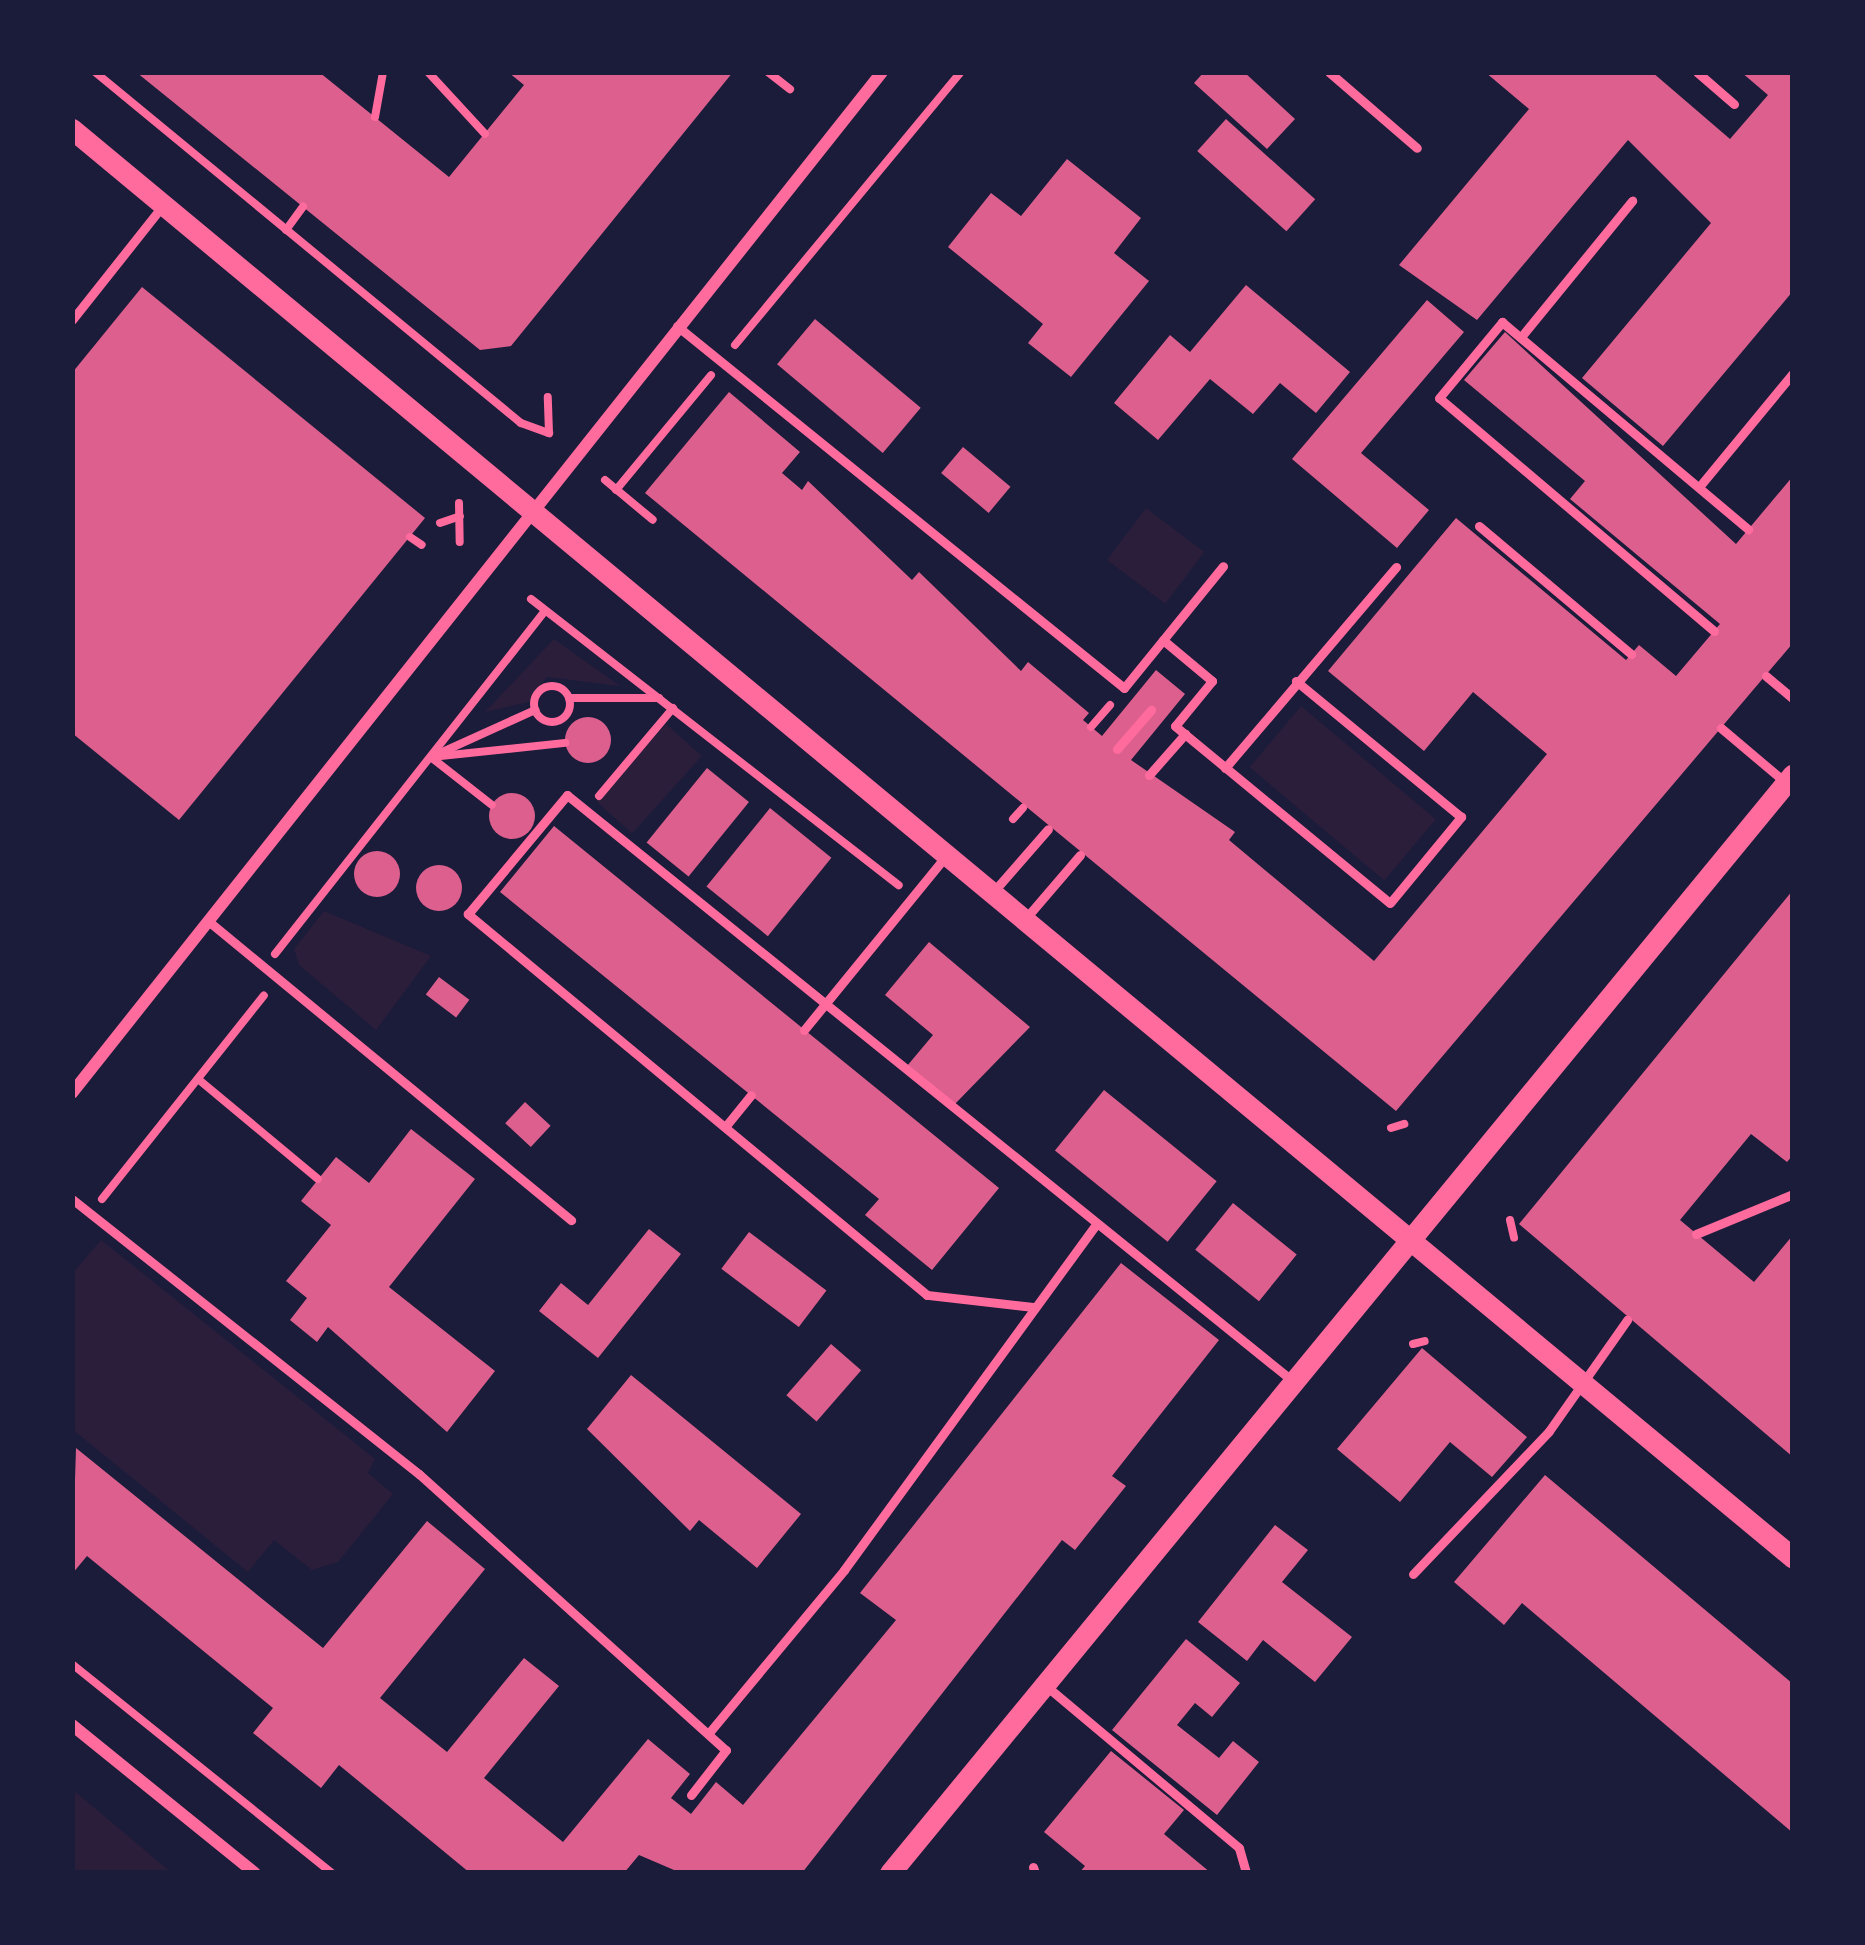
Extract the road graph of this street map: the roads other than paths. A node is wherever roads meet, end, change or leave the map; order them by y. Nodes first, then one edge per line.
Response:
1 (882, 72) edge
2 (1329, 72) edge
3 (1697, 72) edge
4 (1734, 104) dead end
5 (72, 129) edge
6 (1417, 148) dead end
7 (1632, 201) dead end
8 (163, 205) junction
9 (72, 320) edge
10 (676, 326) junction
11 (1520, 338) junction
12 (1793, 373) edge
13 (1699, 488) junction
14 (527, 510) junction
15 (1479, 526) dead end
16 (1748, 529) dead end
17 (1223, 566) dead end
18 (1396, 567) dead end
19 (1714, 632) dead end
20 (1163, 640) junction
21 (1631, 654) dead end
22 (1766, 676) dead end
23 (1296, 681) junction
24 (1793, 699) edge
25 (1151, 710) dead end
26 (1721, 728) dead end
27 (1184, 734) junction
28 (1118, 749) dead end
29 (1226, 769) junction
30 (1149, 775) dead end
31 (1790, 778) edge
32 (1048, 829) dead end
33 (1080, 855) dead end
34 (944, 857) junction
35 (991, 896) junction
36 (207, 920) junction
37 (1022, 922) junction
38 (826, 1005) junction
39 (804, 1030) dead end
40 (72, 1093) edge
41 (751, 1095) dead end
42 (725, 1127) junction
43 (1793, 1194) edge
44 (72, 1199) edge
45 (571, 1220) dead end
46 (1096, 1225) junction
47 (1696, 1234) dead end
48 (1409, 1244) junction
49 (1033, 1307) junction
50 (1627, 1320) dead end
51 (1577, 1381) junction
52 (1294, 1382) junction
53 (1793, 1558) edge
54 (1413, 1574) dead end
55 (1045, 1685) junction
56 (72, 1724) edge
57 (708, 1734) junction
58 (691, 1796) dead end
59 (255, 1873) edge
60 (890, 1873) edge
61 (1246, 1873) edge

1 - 10 street
2 - 6 lane
3 - 4 lane
5 - 8 street
7 - 11 lane
8 - 9 lane
8 - 14 street
10 - 14 street
10 - 20 lane
11 - 13 lane
11 - 19 lane
12 - 13 lane
13 - 16 lane
14 - 34 street
14 - 36 street
15 - 21 lane
17 - 20 lane
18 - 23 lane
20 - 27 lane
22 - 24 lane
23 - 29 lane
23 - 29 lane
25 - 28 lane
26 - 31 lane
27 - 29 lane
27 - 30 lane
31 - 48 street
32 - 35 lane
33 - 37 lane
34 - 35 street
34 - 38 lane
35 - 37 street
36 - 40 street
36 - 45 lane
37 - 48 street
38 - 39 lane
38 - 42 lane
38 - 46 lane
41 - 42 lane
42 - 49 lane
43 - 47 lane
44 - 57 lane
46 - 49 lane
46 - 52 lane
48 - 51 street
48 - 52 street
49 - 57 lane
50 - 51 lane
51 - 53 street
51 - 54 lane
52 - 55 street
55 - 60 street
55 - 61 lane
56 - 59 street
57 - 58 lane

